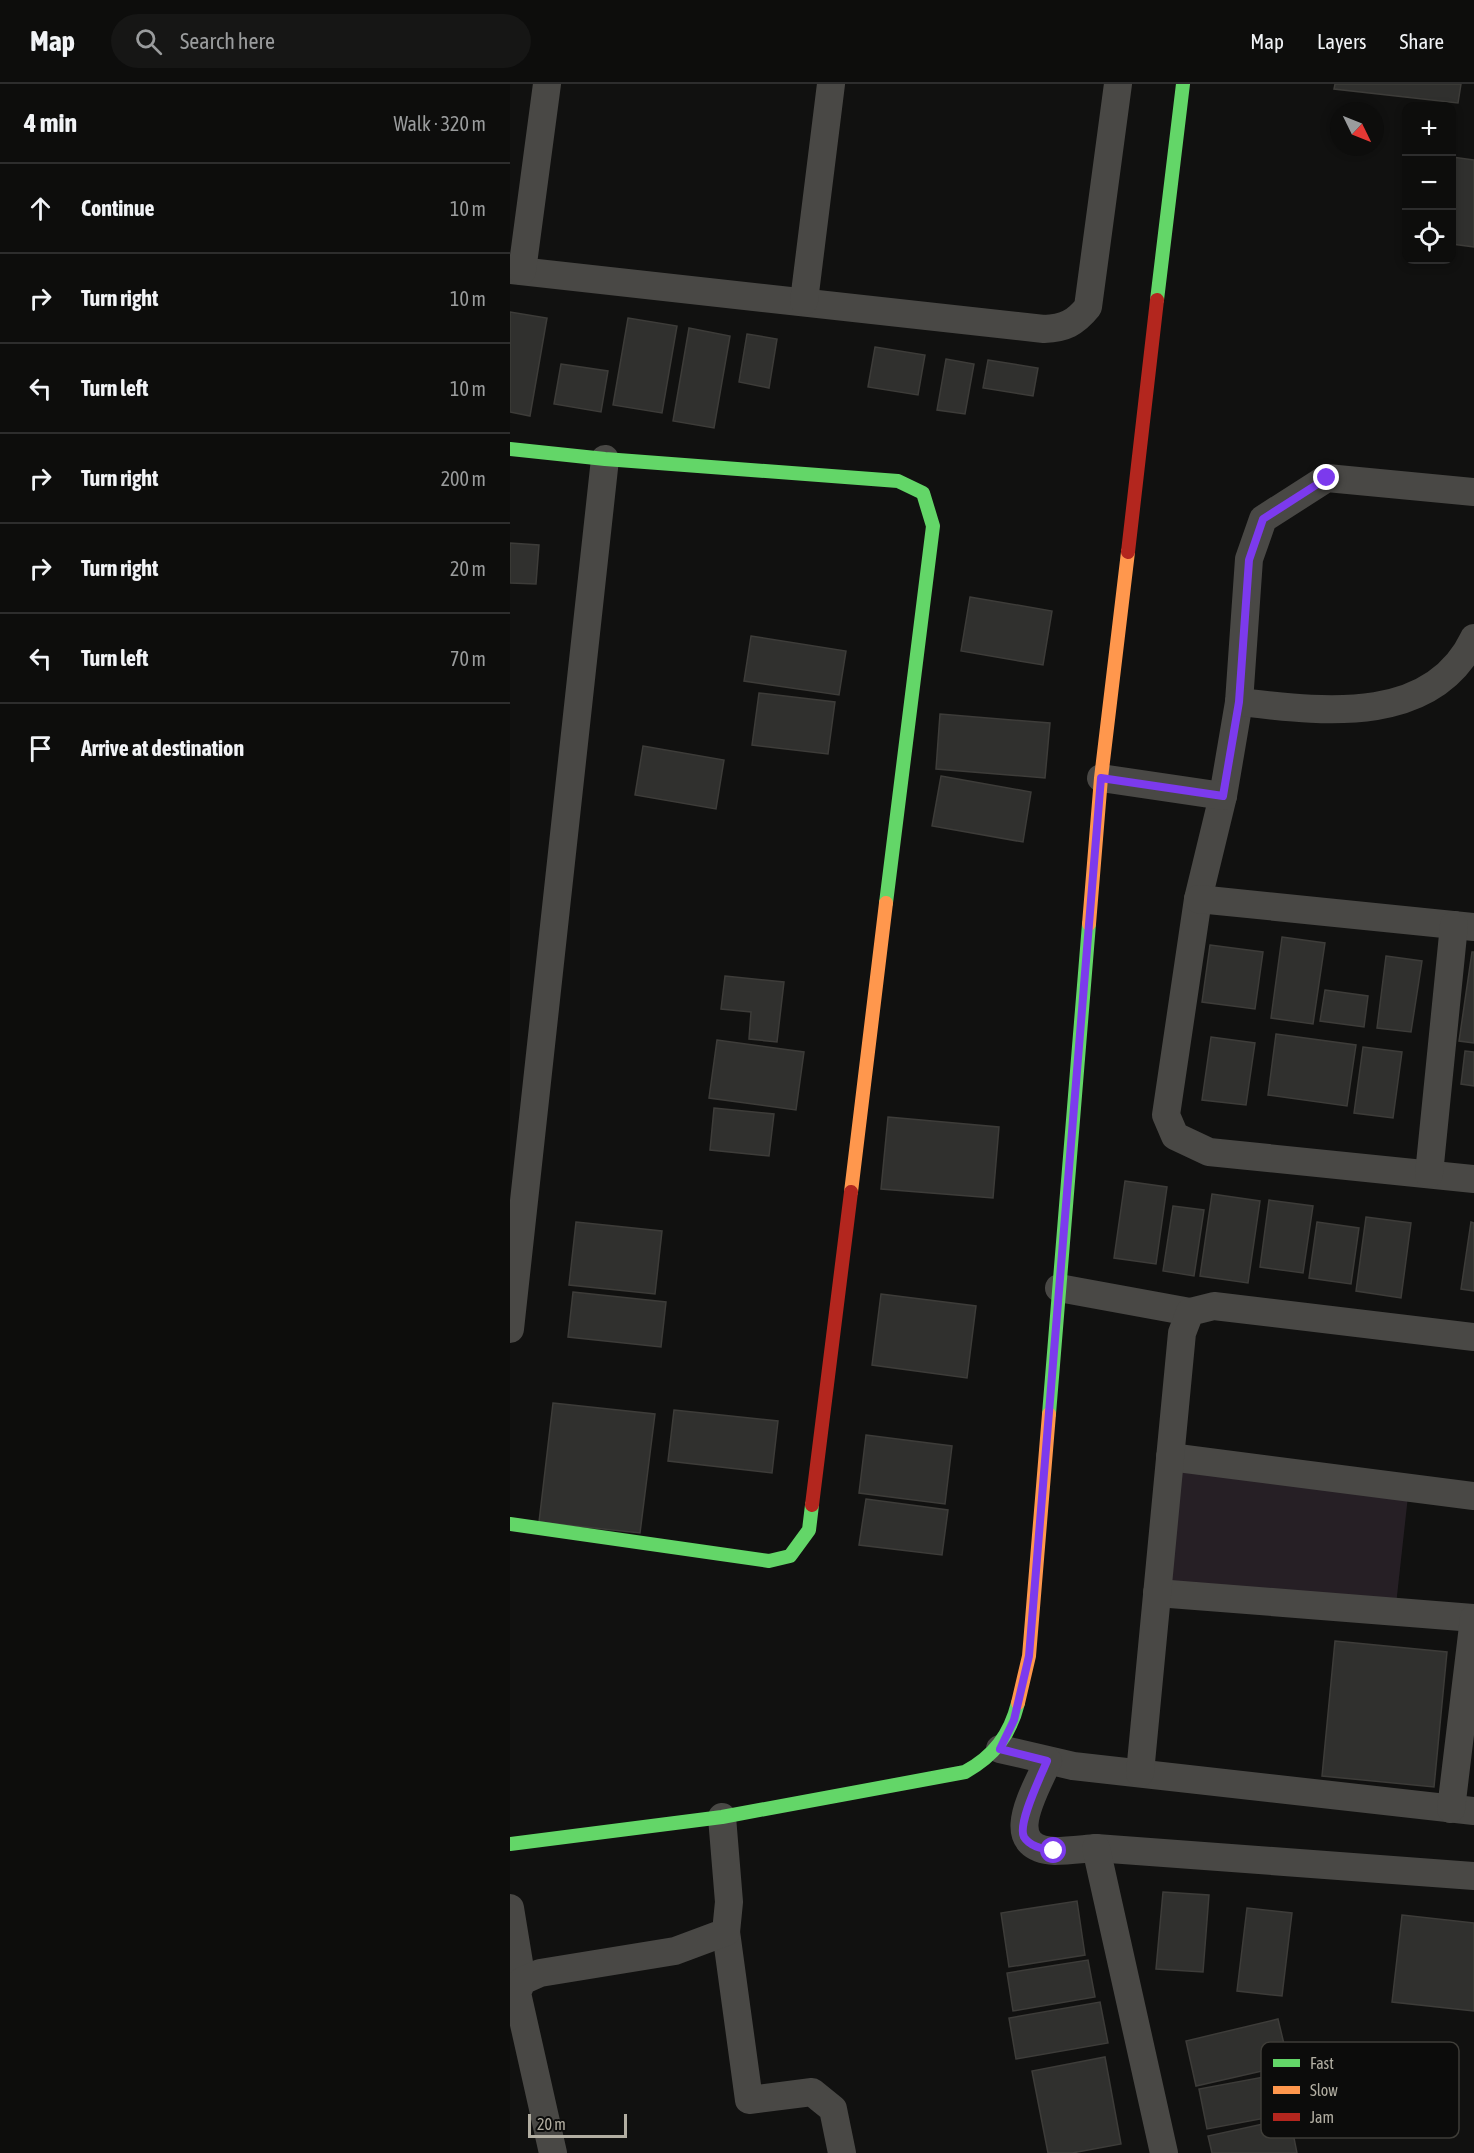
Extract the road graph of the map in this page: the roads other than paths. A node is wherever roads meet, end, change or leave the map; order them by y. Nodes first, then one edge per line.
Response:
1 (548, 84) edge
2 (831, 84) edge
3 (1118, 84) edge
4 (1183, 84) edge
5 (516, 270) edge
6 (804, 300) junction
7 (510, 449) edge
8 (605, 459) junction
9 (1474, 492) edge
10 (1474, 638) edge
11 (1239, 702) junction
12 (1101, 778) junction
13 (1223, 796) junction
14 (1198, 899) junction
15 (1464, 926) edge
16 (1429, 1174) junction
17 (1474, 1179) edge
18 (1059, 1288) junction
19 (1190, 1312) junction
20 (510, 1329) edge
21 (1474, 1337) edge
22 (1170, 1457) junction
23 (1474, 1496) edge
24 (510, 1524) edge
25 (1157, 1593) junction
26 (1000, 1749) junction
27 (1047, 1761) junction
28 (1140, 1773) junction
29 (1463, 1810) edge
30 (722, 1817) junction
31 (510, 1844) edge
32 (1096, 1848) junction
33 (1474, 1876) edge
34 (510, 1908) edge
35 (726, 1932) junction
36 (522, 1981) junction
37 (553, 2153) edge
38 (842, 2153) edge
39 (1164, 2153) edge

1 - 5 street
2 - 6 street
3 - 6 street
4 - 12 street
5 - 6 street
7 - 8 street
8 - 20 street
8 - 24 street
9 - 11 street
10 - 11 street
11 - 13 street
12 - 13 street
12 - 18 street
13 - 14 street
14 - 15 street
14 - 16 street
15 - 16 street
16 - 17 street
18 - 19 street
18 - 26 street
19 - 21 street
19 - 22 street
22 - 23 street
22 - 25 street
25 - 28 street
25 - 29 street
26 - 27 street
26 - 30 street
27 - 28 street
27 - 32 street
28 - 29 street
30 - 31 street
30 - 35 street
32 - 33 street
32 - 39 street
34 - 36 street
35 - 36 street
35 - 38 street
36 - 37 street

